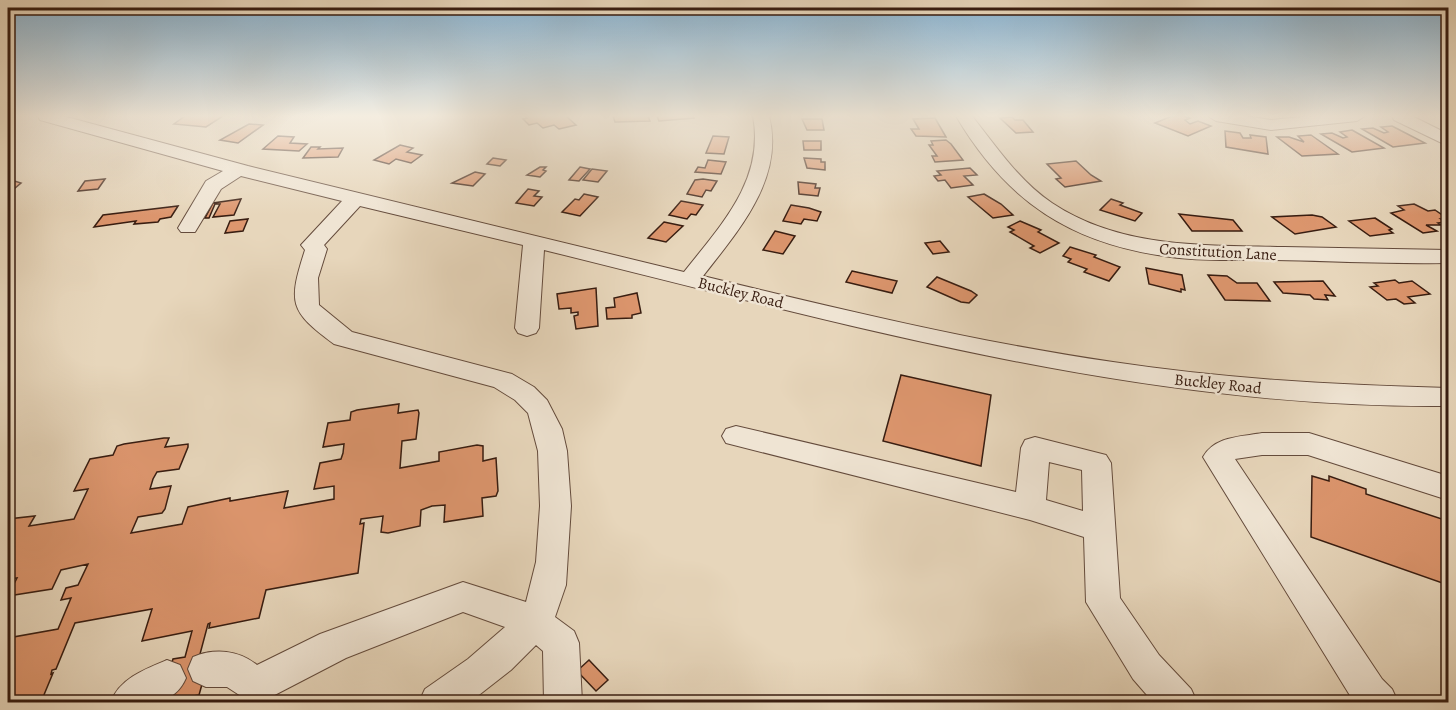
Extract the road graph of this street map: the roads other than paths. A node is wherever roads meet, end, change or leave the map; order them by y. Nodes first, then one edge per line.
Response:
1 (172, 149) edge
2 (763, 149) edge
3 (988, 149) edge
4 (240, 170) junction
5 (356, 198) junction
6 (380, 204) junction
7 (188, 228) dead end
8 (534, 242) junction
9 (316, 249) junction
10 (1449, 256) edge
11 (689, 280) junction
12 (528, 327) dead end
13 (1449, 397) edge
14 (736, 436) dead end
15 (1449, 488) edge
16 (1030, 508) junction
17 (1099, 529) junction
18 (532, 620) junction
19 (206, 669) dead end
20 (167, 678) dead end
21 (254, 694) edge
22 (130, 702) edge
23 (438, 702) edge
24 (563, 702) edge
25 (1178, 702) edge
26 (1379, 702) edge

1 - 4 street, Buckley Road
2 - 11 street
3 - 10 street, Constitution Lane
4 - 5 street, Buckley Road
4 - 7 street
5 - 6 street, Buckley Road
5 - 9 street
6 - 8 street, Buckley Road
6 - 9 street
8 - 11 street, Buckley Road
8 - 12 street
9 - 18 street
11 - 13 street, Buckley Road
14 - 16 street
15 - 26 street
16 - 17 street
16 - 17 street
17 - 25 street
18 - 21 street
18 - 23 street
18 - 24 street
19 - 21 street
20 - 22 street

